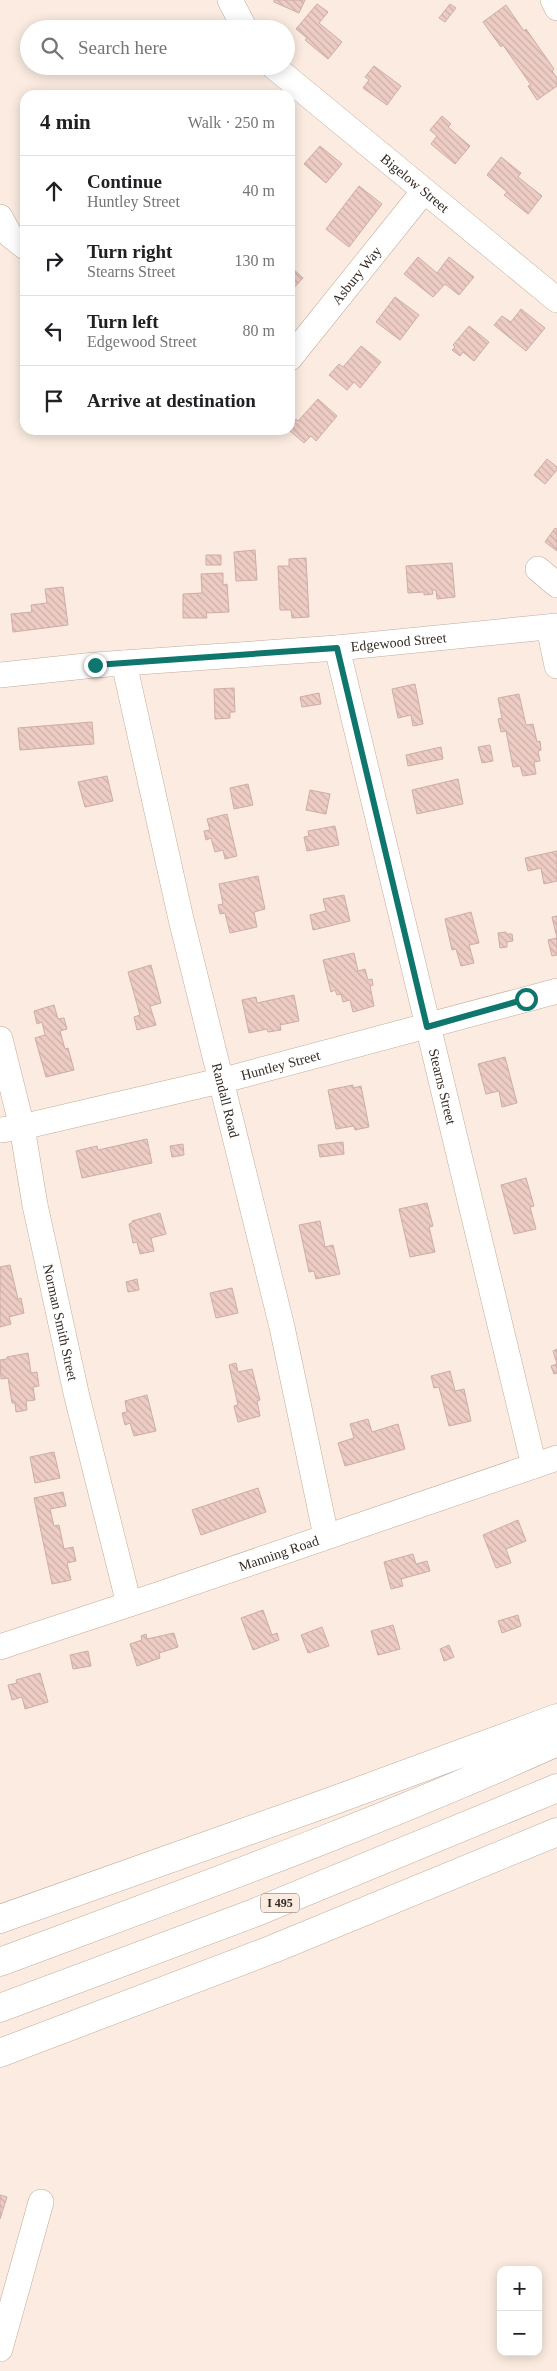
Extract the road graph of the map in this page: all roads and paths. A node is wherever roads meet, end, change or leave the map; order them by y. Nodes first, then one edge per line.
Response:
1 (230, 0) edge
2 (553, 0) edge
3 (557, 8) edge
4 (240, 20) edge
5 (283, 75) edge
6 (424, 191) junction
7 (557, 300) edge
8 (295, 352) edge
9 (538, 569) dead end
10 (557, 585) edge
11 (553, 627) edge
12 (337, 648) junction
13 (124, 663) junction
14 (557, 666) edge
15 (0, 675) edge
16 (557, 991) edge
17 (427, 1027) junction
18 (0, 1040) edge
19 (220, 1081) junction
20 (11, 1128) edge
21 (557, 1458) edge
22 (534, 1466) junction
23 (326, 1536) junction
24 (129, 1604) junction
25 (0, 1647) edge
26 (557, 1718) edge
27 (557, 1742) edge
28 (557, 1788) edge
29 (557, 1832) edge
30 (0, 1918) edge
31 (0, 1962) edge
32 (0, 2008) edge
33 (0, 2053) edge
34 (41, 2202) dead end
35 (0, 2349) edge

1 - 4 street
2 - 3 street
5 - 6 street, Bigelow Street
6 - 7 street, Bigelow Street
6 - 8 street, Asbury Way
9 - 10 street
11 - 12 street, Edgewood Street
11 - 14 street
12 - 13 street, Edgewood Street
12 - 17 street, Stearns Street
13 - 15 street, Edgewood Street
13 - 19 street, Randall Road
16 - 17 street, Huntley Street
17 - 19 street, Huntley Street
17 - 22 street, Stearns Street
18 - 20 street, Norman Smith Street
19 - 20 street, Huntley Street
19 - 23 street, Randall Road
20 - 24 street, Norman Smith Street
21 - 22 street, Manning Road
22 - 23 street, Manning Road
23 - 24 street, Manning Road
24 - 25 street, Manning Road
26 - 30 highway
27 - 31 highway
28 - 32 highway, I 495
29 - 33 highway
34 - 35 street

